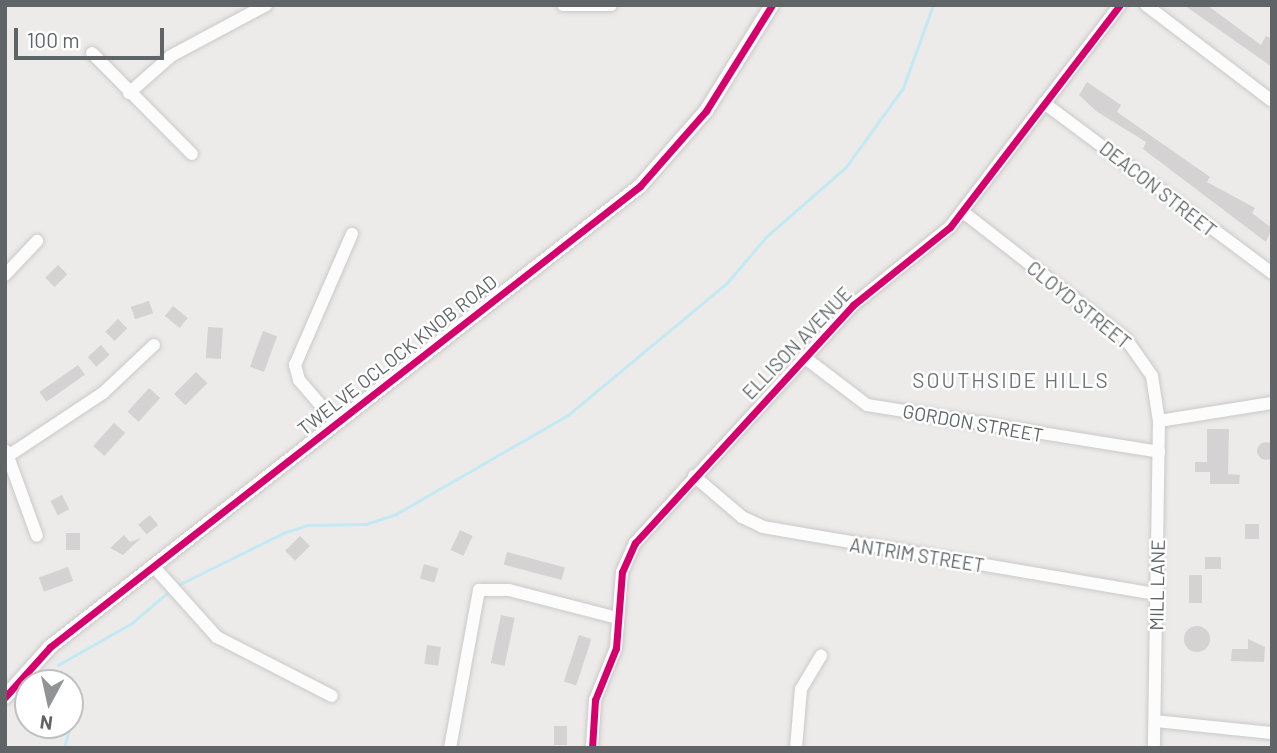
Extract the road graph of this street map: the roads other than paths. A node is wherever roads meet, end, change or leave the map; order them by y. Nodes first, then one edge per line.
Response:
1 (266, 5) edge
2 (563, 5) edge
3 (611, 5) edge
4 (1120, 5) edge
5 (1146, 5) edge
6 (770, 6) edge
7 (92, 53) dead end
8 (129, 93) junction
9 (1272, 101) edge
10 (1044, 103) junction
11 (192, 154) dead end
12 (963, 212) junction
13 (352, 234) dead end
14 (37, 241) dead end
15 (1272, 272) edge
16 (5, 275) edge
17 (154, 345) dead end
18 (804, 358) junction
19 (1272, 403) edge
20 (1159, 421) junction
21 (336, 423) junction
22 (1159, 452) junction
23 (6, 454) edge
24 (694, 476) junction
25 (37, 536) dead end
26 (155, 568) junction
27 (1157, 594) junction
28 (617, 618) junction
29 (821, 656) dead end
30 (332, 696) dead end
31 (5, 697) edge
32 (1155, 721) junction
33 (1272, 733) edge
34 (450, 748) edge
35 (592, 748) edge
36 (796, 748) edge
37 (1154, 748) edge

1 - 8 street
2 - 3 street
4 - 10 street, ELLISON AVENUE
5 - 9 street
6 - 21 street, TWELVE OCLOCK KNOB ROAD
7 - 8 street
8 - 11 street
10 - 12 street, ELLISON AVENUE
10 - 15 street, DEACON STREET
12 - 18 street, ELLISON AVENUE
12 - 20 street, CLOYD STREET
13 - 21 street
14 - 16 street
17 - 23 street
18 - 22 street, GORDON STREET
18 - 24 street, ELLISON AVENUE
19 - 20 street
20 - 22 street, MILL LANE
21 - 26 street, TWELVE OCLOCK KNOB ROAD
22 - 27 street, MILL LANE
23 - 25 street
24 - 27 street, ANTRIM STREET
24 - 28 street, ELLISON AVENUE
26 - 30 street
26 - 31 street, TWELVE OCLOCK KNOB ROAD
27 - 32 street, MILL LANE
28 - 34 street
28 - 35 street, ELLISON AVENUE
29 - 36 street
32 - 33 street
32 - 37 street, MILL LANE

